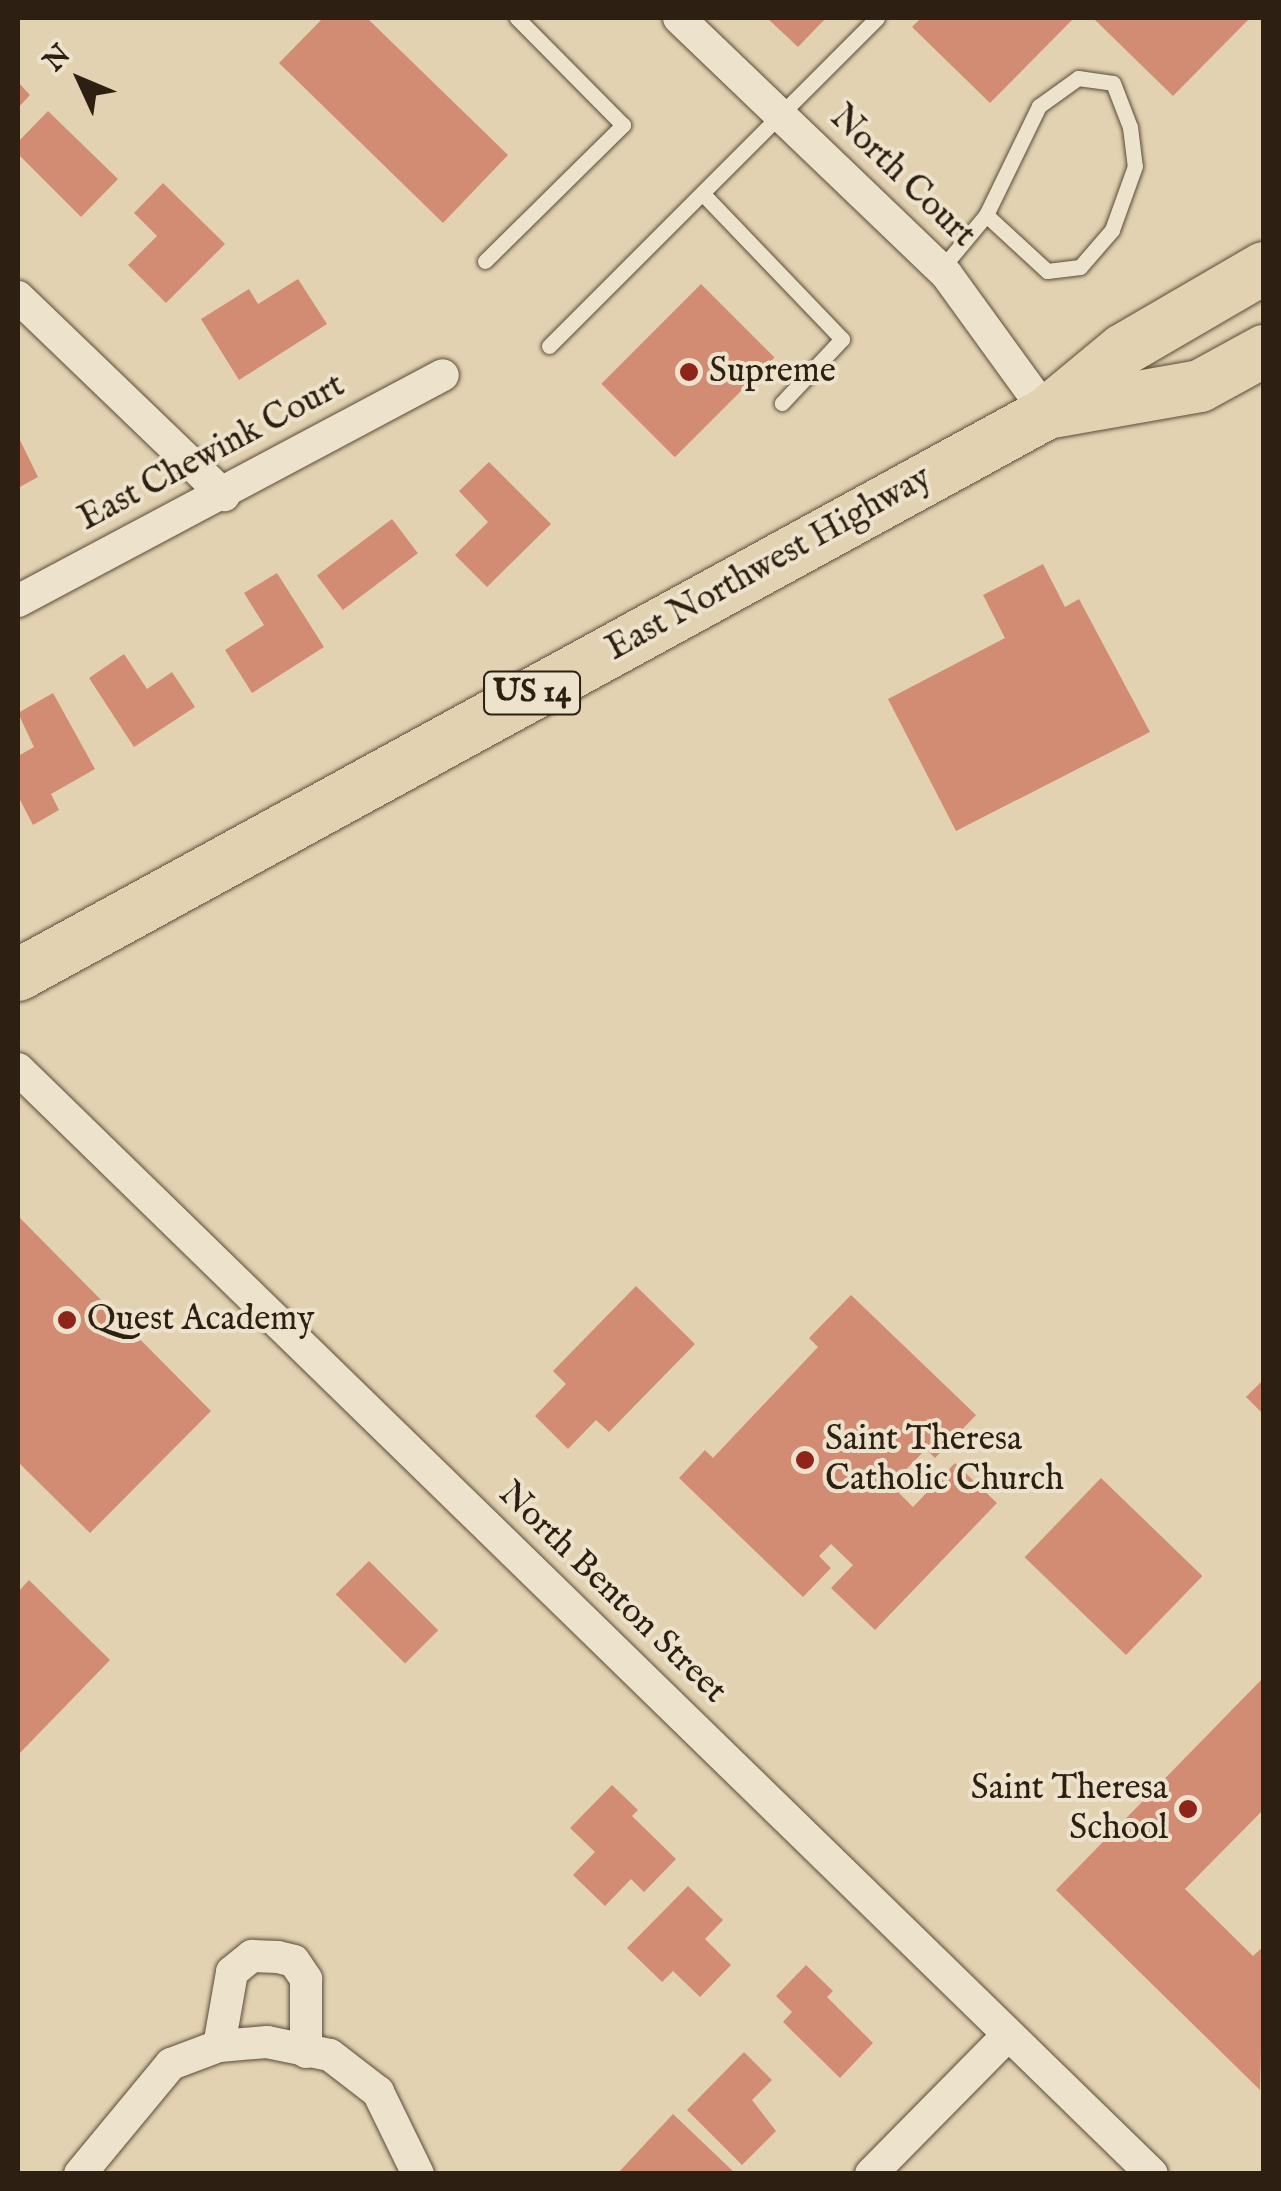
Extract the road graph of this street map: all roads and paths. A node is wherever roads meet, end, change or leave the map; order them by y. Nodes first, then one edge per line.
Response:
1 (517, 18) edge
2 (679, 18) edge
3 (878, 18) edge
4 (782, 117) junction
5 (703, 194) junction
6 (986, 214) junction
7 (485, 260) dead end
8 (1264, 268) edge
9 (940, 269) junction
10 (18, 296) edge
11 (549, 346) dead end
12 (1264, 351) edge
13 (443, 375) dead end
14 (782, 403) dead end
15 (1047, 413) junction
16 (224, 495) junction
17 (18, 600) edge
18 (18, 975) edge
19 (18, 1070) edge
20 (1006, 2037) junction
21 (219, 2046) junction
22 (306, 2052) junction
23 (80, 2174) edge
24 (418, 2174) edge
25 (871, 2174) edge
26 (1152, 2174) edge

1 - 7 lane
2 - 4 street, North Court
3 - 4 lane
4 - 5 lane
4 - 9 street, North Court
5 - 11 lane
5 - 14 lane
6 - 6 lane
6 - 9 lane
8 - 15 main road, East Northwest Highway / US 14
9 - 15 street, North Court
10 - 16 street
12 - 15 main road, East Northwest Highway / US 14
13 - 16 street, East Chewink Court
15 - 18 main road, East Northwest Highway / US 14
16 - 17 street, East Chewink Court
19 - 20 street, North Benton Street
20 - 25 street
20 - 26 street, North Benton Street
21 - 22 street
21 - 22 street
21 - 23 street
22 - 24 street

